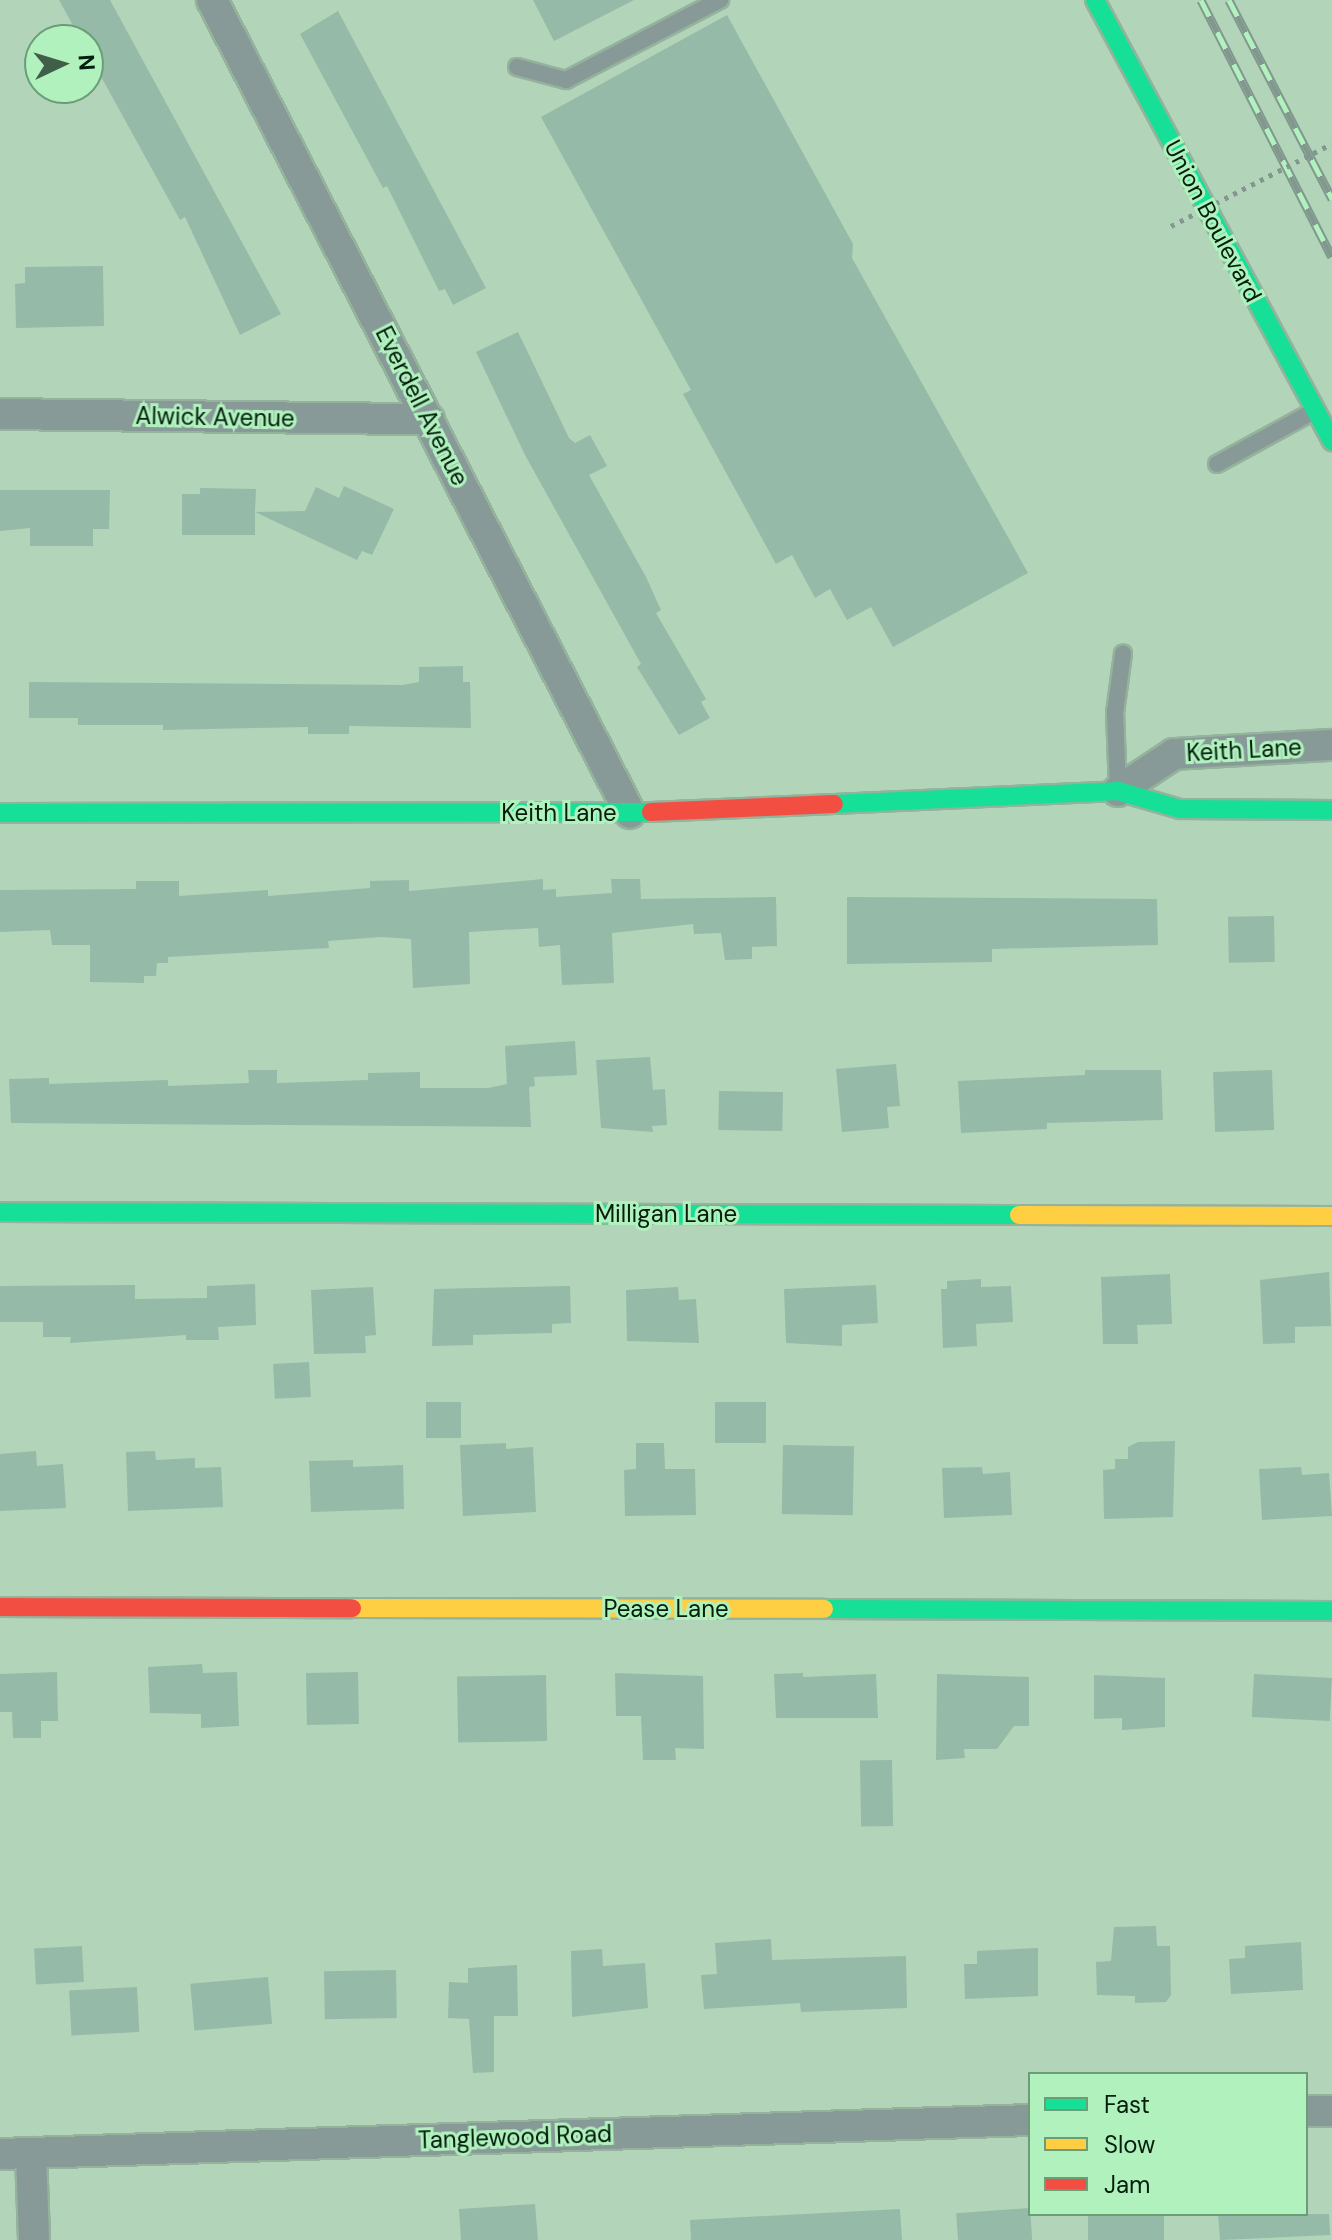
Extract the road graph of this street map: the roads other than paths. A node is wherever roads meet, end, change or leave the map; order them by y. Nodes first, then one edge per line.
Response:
1 (212, 0) edge
2 (720, 0) edge
3 (1095, 0) edge
4 (517, 67) dead end
5 (1315, 411) junction
6 (0, 414) edge
7 (429, 419) junction
8 (1332, 441) edge
9 (1217, 464) dead end
10 (1123, 654) dead end
11 (1332, 745) edge
12 (1118, 791) junction
13 (1332, 810) edge
14 (0, 813) edge
15 (630, 813) junction
16 (0, 1212) edge
17 (1332, 1216) edge
18 (0, 1607) edge
19 (1332, 1611) edge
20 (1308, 2111) edge
21 (1332, 2111) edge
22 (1028, 2120) edge
23 (31, 2153) junction
24 (0, 2154) edge
25 (34, 2240) edge

1 - 7 street, Everdell Avenue
2 - 4 lane
3 - 5 street, Union Boulevard
5 - 8 street, Union Boulevard
5 - 9 lane
6 - 7 street, Alwick Avenue
7 - 15 street, Everdell Avenue
10 - 12 lane
11 - 12 street, Keith Lane
12 - 13 street, Keith Lane
12 - 15 street, Keith Lane
14 - 15 street, Keith Lane
16 - 17 street, Milligan Lane
18 - 19 street, Pease Lane
20 - 21 street
22 - 23 street, Tanglewood Road
23 - 24 street, Tanglewood Road
23 - 25 street

